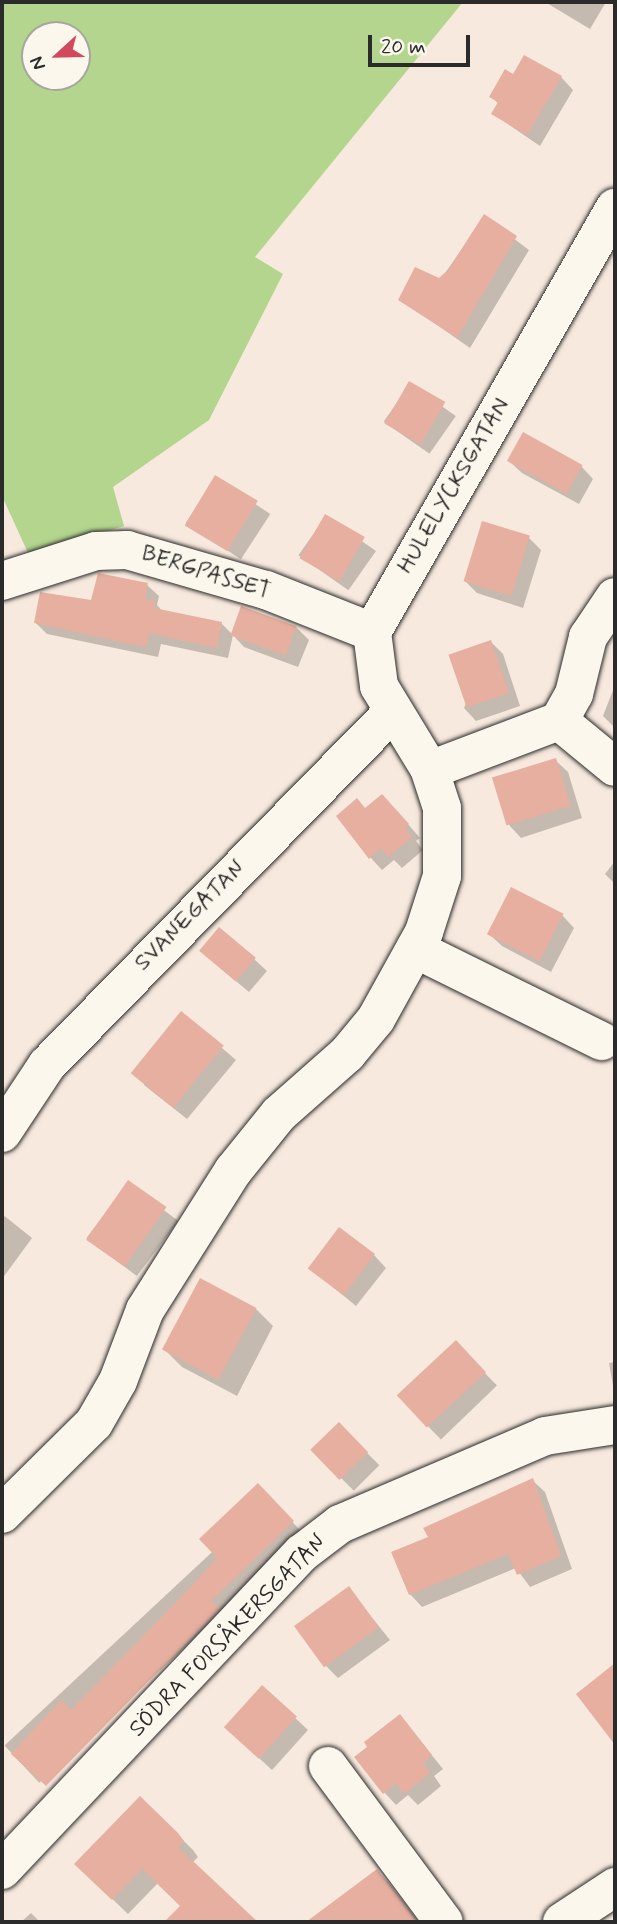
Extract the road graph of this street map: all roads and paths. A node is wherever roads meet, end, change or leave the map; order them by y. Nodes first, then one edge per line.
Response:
1 (615, 208) edge
2 (19, 575) edge
3 (615, 597) edge
4 (372, 632) junction
5 (393, 712) junction
6 (559, 721) junction
7 (615, 767) edge
8 (430, 770) junction
9 (411, 958) junction
10 (601, 1041) dead end
11 (2, 1133) edge
12 (615, 1425) edge
13 (2, 1514) edge
14 (328, 1766) dead end
15 (2, 1870) edge
16 (615, 1887) edge
17 (444, 1922) edge
18 (562, 1922) edge

1 - 4 street, HULELYCKSGATAN
2 - 4 street, BERGPASSET
3 - 6 street
4 - 5 street
5 - 8 street
5 - 11 street, SVANEGATAN
6 - 7 street
6 - 8 street
8 - 9 street
9 - 10 street
9 - 13 street
12 - 15 street, SÖDRA FORSÅKERSGATAN
14 - 17 street
16 - 18 street

